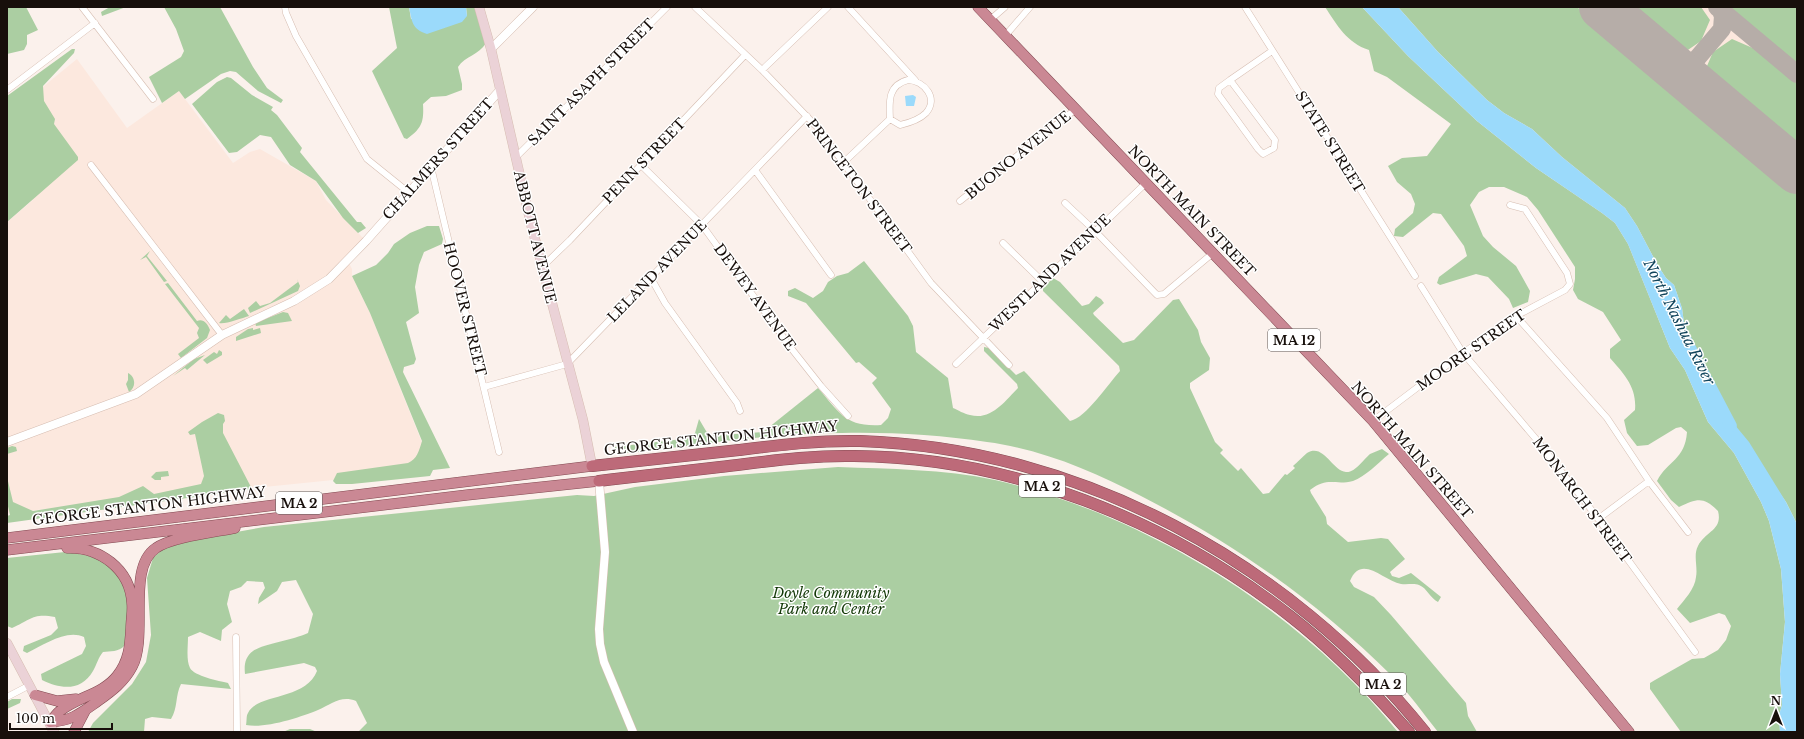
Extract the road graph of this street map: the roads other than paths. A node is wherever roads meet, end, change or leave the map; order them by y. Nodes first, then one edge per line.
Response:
1 (82, 7) edge
2 (285, 7) edge
3 (479, 7) edge
4 (533, 7) edge
5 (667, 7) edge
6 (695, 7) edge
7 (828, 7) edge
8 (848, 7) edge
9 (978, 7) edge
10 (1005, 7) edge
11 (1030, 7) edge
12 (1245, 7) edge
13 (990, 20) junction
14 (95, 24) junction
15 (1005, 36) junction
16 (491, 49) junction
17 (1272, 51) junction
18 (745, 55) junction
19 (762, 70) junction
20 (915, 80) junction
21 (1230, 80) junction
22 (7, 90) edge
23 (500, 90) junction
24 (153, 99) dead end
25 (1076, 109) junction
26 (807, 116) junction
27 (890, 119) junction
28 (516, 158) junction
29 (844, 162) junction
30 (91, 165) dead end
31 (641, 165) junction
32 (431, 167) junction
33 (755, 170) junction
34 (1146, 183) junction
35 (408, 192) junction
36 (960, 201) dead end
37 (1065, 203) dead end
38 (1510, 205) dead end
39 (702, 225) junction
40 (1094, 230) junction
41 (1003, 242) dead end
42 (1213, 253) junction
43 (542, 267) junction
44 (831, 274) dead end
45 (1415, 276) dead end
46 (651, 278) junction
47 (1042, 281) junction
48 (1421, 286) dead end
49 (1516, 316) junction
50 (222, 335) junction
51 (983, 337) junction
52 (1463, 353) junction
53 (567, 364) junction
54 (956, 364) dead end
55 (1009, 365) dead end
56 (484, 387) junction
57 (740, 410) dead end
58 (848, 416) dead end
59 (1373, 421) junction
60 (7, 442) edge
61 (499, 452) dead end
62 (592, 466) junction
63 (599, 481) junction
64 (1650, 481) junction
65 (300, 515) junction
66 (1598, 519) junction
67 (1688, 532) dead end
68 (7, 538) edge
69 (12, 550) edge
70 (236, 637) dead end
71 (7, 643) edge
72 (1695, 652) dead end
73 (30, 685) junction
74 (35, 695) junction
75 (7, 697) edge
76 (80, 698) junction
77 (85, 711) junction
78 (50, 722) junction
79 (54, 732) edge
80 (74, 732) edge
81 (237, 732) edge
82 (633, 732) edge
83 (1409, 732) edge
84 (1425, 732) edge
85 (1629, 732) edge

1 - 14 street
2 - 35 street
3 - 16 main road, ABBOTT AVENUE
4 - 16 street
5 - 28 street, SAINT ASAPH STREET
6 - 18 street, PRINCETON STREET
7 - 19 street
8 - 20 street
9 - 13 highway, NORTH MAIN STREET / MA 12
10 - 13 street
11 - 15 street
12 - 17 street, STATE STREET
13 - 15 highway, NORTH MAIN STREET / MA 12
14 - 22 street
14 - 24 street
15 - 25 highway, NORTH MAIN STREET / MA 12
16 - 23 main road, ABBOTT AVENUE
17 - 21 street
17 - 45 street, STATE STREET
18 - 19 street, PRINCETON STREET
18 - 31 street, PENN STREET
19 - 26 street, PRINCETON STREET
20 - 27 street
20 - 27 street
21 - 21 street
23 - 28 main road, ABBOTT AVENUE
23 - 32 street, CHALMERS STREET
25 - 34 highway, NORTH MAIN STREET / MA 12
25 - 36 street, BUONO AVENUE
26 - 29 street, PRINCETON STREET
26 - 33 street, LELAND AVENUE
27 - 29 street
28 - 43 main road, ABBOTT AVENUE
29 - 51 street, PRINCETON STREET
30 - 50 street
31 - 39 street, DEWEY AVENUE
31 - 43 street, PENN STREET
32 - 35 street, CHALMERS STREET
32 - 56 street, HOOVER STREET
33 - 39 street, LELAND AVENUE
33 - 44 street
34 - 40 street, WESTLAND AVENUE
34 - 42 highway, NORTH MAIN STREET / MA 12
35 - 50 street, CHALMERS STREET
37 - 40 street
38 - 49 street, MOORE STREET
39 - 46 street, LELAND AVENUE
39 - 58 street, DEWEY AVENUE
40 - 42 street
40 - 47 street, WESTLAND AVENUE
41 - 47 street
42 - 59 highway, NORTH MAIN STREET / MA 12
43 - 53 main road, ABBOTT AVENUE
46 - 53 street, LELAND AVENUE
46 - 57 street
47 - 51 street, WESTLAND AVENUE
48 - 52 street
49 - 52 street, MOORE STREET
49 - 64 street
50 - 60 street, CHALMERS STREET
51 - 54 street, WESTLAND AVENUE
51 - 55 street, PRINCETON STREET
52 - 59 street, MOORE STREET
52 - 66 street, MONARCH STREET
53 - 56 street
53 - 62 main road, ABBOTT AVENUE
56 - 61 street, HOOVER STREET
59 - 85 highway, NORTH MAIN STREET / MA 12
62 - 68 highway, GEORGE STANTON HIGHWAY / MA 2
62 - 84 highway, GEORGE STANTON HIGHWAY / MA 2
63 - 65 highway, GEORGE STANTON HIGHWAY / MA 2
63 - 82 street
63 - 83 highway, GEORGE STANTON HIGHWAY / MA 2
64 - 66 street
64 - 67 street
65 - 69 highway, GEORGE STANTON HIGHWAY / MA 2
65 - 77 highway
66 - 72 street, MONARCH STREET
69 - 76 highway
70 - 81 street
71 - 73 main road
73 - 74 main road
73 - 75 street
74 - 76 highway
74 - 78 main road
76 - 78 highway
77 - 78 highway
77 - 80 highway
78 - 79 main road

